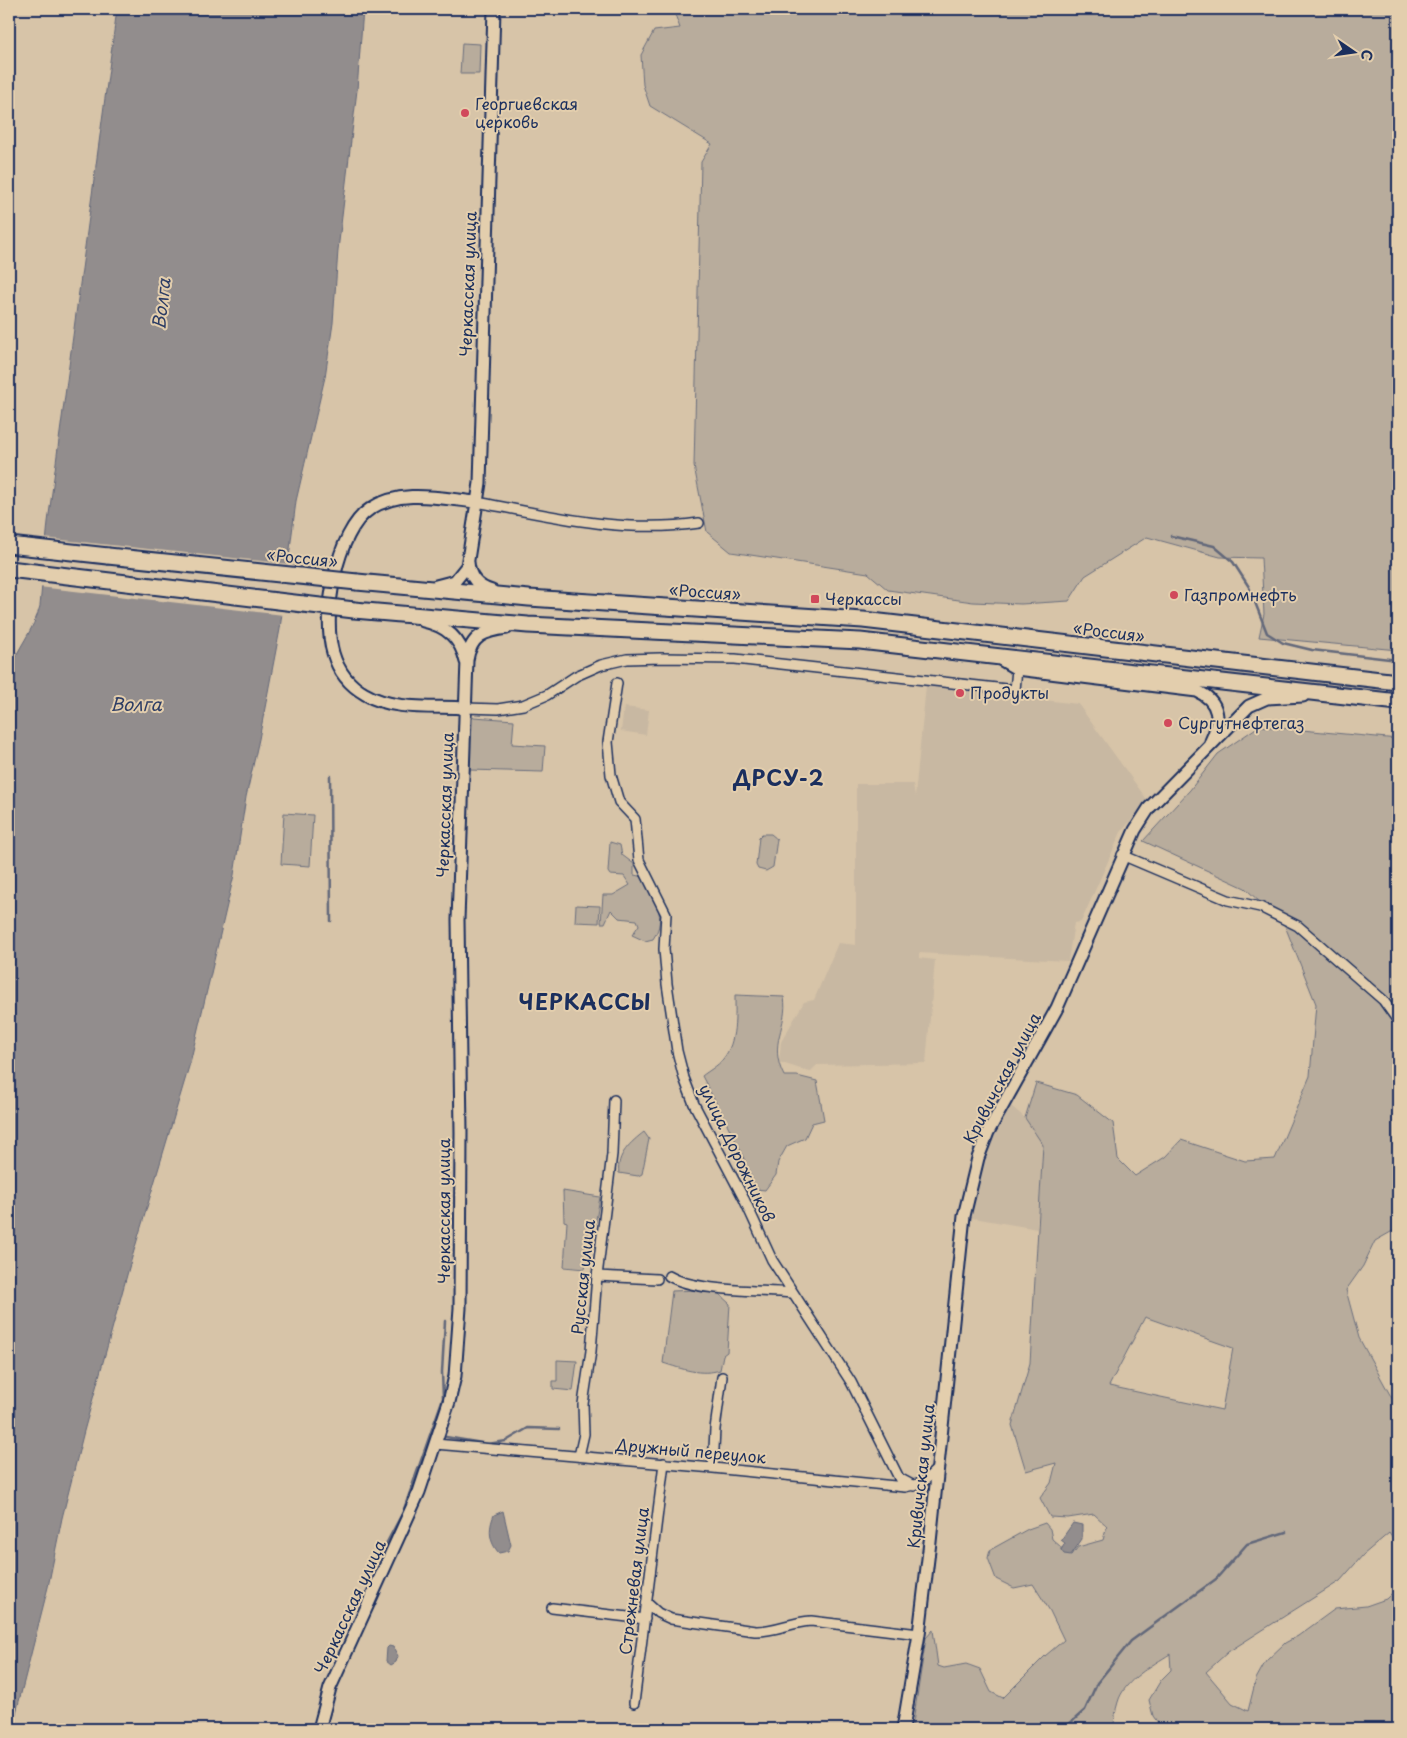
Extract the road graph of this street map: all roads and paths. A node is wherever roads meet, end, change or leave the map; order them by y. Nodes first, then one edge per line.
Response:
1 (494, 9) edge
2 (477, 502) junction
3 (699, 522) dead end
4 (9, 545) edge
5 (468, 560) junction
6 (9, 569) edge
7 (380, 584) junction
8 (529, 598) junction
9 (375, 612) junction
10 (528, 625) junction
11 (999, 658) junction
12 (467, 666) junction
13 (1017, 669) junction
14 (1398, 682) edge
15 (617, 683) dead end
16 (1335, 695) junction
17 (1398, 702) edge
18 (465, 708) junction
19 (1207, 749) junction
20 (1122, 855) junction
21 (1398, 1021) edge
22 (614, 1100) dead end
23 (597, 1276) junction
24 (669, 1276) dead end
25 (657, 1279) dead end
26 (791, 1293) junction
27 (722, 1377) dead end
28 (435, 1444) junction
29 (579, 1456) junction
30 (664, 1463) junction
31 (713, 1468) junction
32 (937, 1468) junction
33 (914, 1486) junction
34 (647, 1603) junction
35 (552, 1608) dead end
36 (646, 1619) junction
37 (919, 1634) junction
38 (634, 1703) dead end
39 (319, 1729) edge
40 (903, 1729) edge

1 - 2 street, Черкасская улица
2 - 3 street
2 - 5 street, Черкасская улица
2 - 18 street
4 - 7 highway, «Россия», bridge
5 - 7 street, Черкасская улица
5 - 8 street
6 - 9 highway, bridge
7 - 8 highway, «Россия»
8 - 14 highway, «Россия»
9 - 10 highway
9 - 12 street, Черкасская улица
10 - 11 highway
10 - 12 street, Черкасская улица
11 - 13 street
11 - 16 highway
12 - 18 street, Черкасская улица
13 - 18 street
13 - 19 street
15 - 26 street, улица Дорожников
16 - 17 highway
16 - 19 street, Кривичская улица
18 - 28 street, Черкасская улица
19 - 20 street, Кривичская улица
20 - 21 street
20 - 32 street, Кривичская улица
22 - 23 street, Русская улица
23 - 25 street
23 - 29 street, Русская улица
24 - 26 street
26 - 33 street, улица Дорожников
27 - 31 street
28 - 29 street, Дружный переулок
28 - 39 street, Черкасская улица
29 - 30 street, Дружный переулок
30 - 31 street, Дружный переулок
30 - 34 street, Стрежневая улица
31 - 33 street, Дружный переулок
32 - 33 street
32 - 37 street, Кривичская улица
34 - 36 street, Стрежневая улица
34 - 37 street
35 - 36 street
36 - 38 street, Стрежневая улица
37 - 40 street, Кривичская улица

